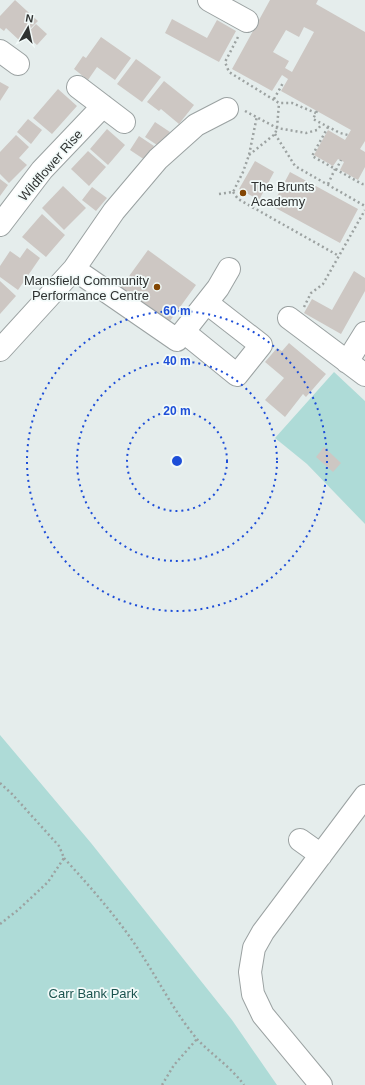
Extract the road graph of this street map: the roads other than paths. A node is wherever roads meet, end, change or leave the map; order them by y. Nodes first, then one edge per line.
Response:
1 (209, 0) edge
2 (247, 21) road end
3 (0, 51) edge
4 (18, 64) dead end
5 (78, 87) dead end
6 (103, 106) junction
7 (227, 109) road end
8 (124, 122) dead end
9 (0, 225) edge
10 (74, 269) junction
11 (229, 270) dead end
12 (207, 303) junction
13 (292, 320) road end
14 (184, 332) junction
15 (365, 333) edge
16 (0, 350) edge
17 (347, 362) junction
18 (365, 376) edge
19 (365, 796) edge
20 (300, 840) dead end
21 (321, 855) junction
22 (321, 1085) edge

1 - 2 street
3 - 4 street
5 - 6 street
6 - 8 street
6 - 9 street, Wildflower Rise
7 - 10 street
10 - 14 street
10 - 16 street
11 - 12 street
12 - 14 street
12 - 14 street
13 - 17 street
15 - 17 street
17 - 18 street
19 - 21 street
20 - 21 street
21 - 22 street

